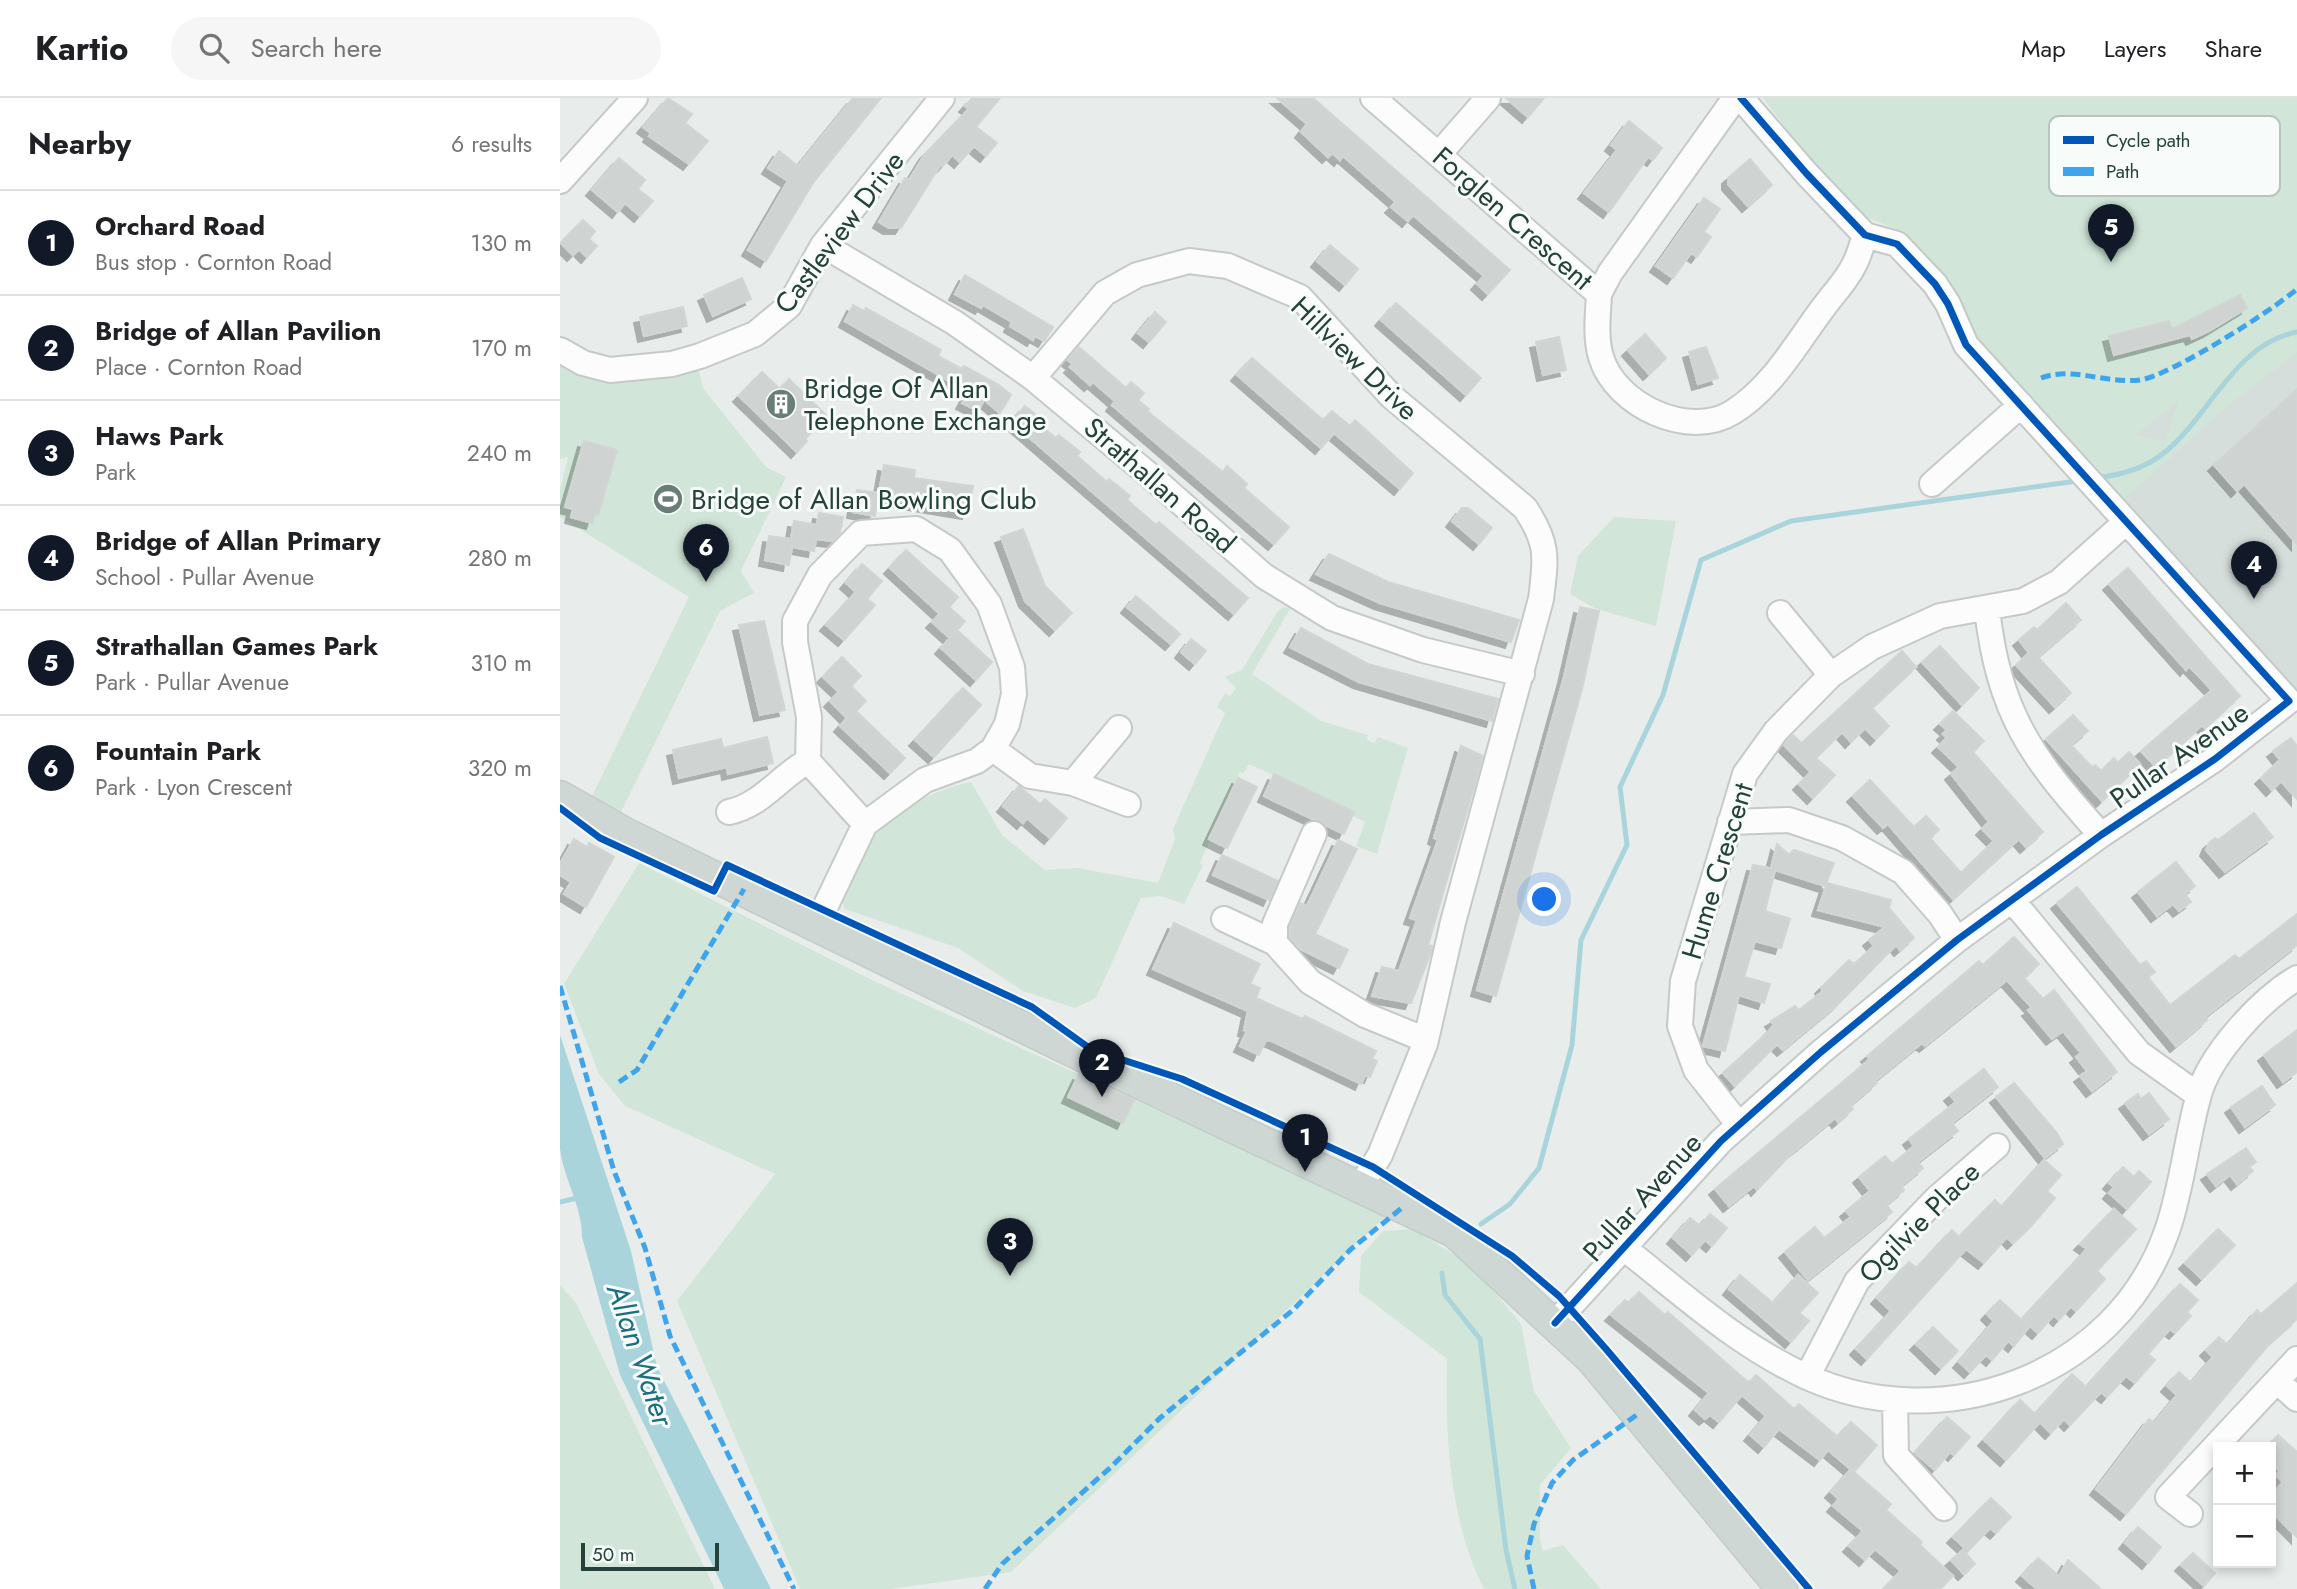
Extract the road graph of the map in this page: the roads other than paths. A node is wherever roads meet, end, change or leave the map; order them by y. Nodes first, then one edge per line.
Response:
1 (635, 98) edge
2 (942, 98) edge
3 (1373, 98) edge
4 (1488, 98) edge
5 (1735, 98) edge
6 (1741, 98) edge
7 (1440, 153) junction
8 (560, 181) edge
9 (1865, 235) junction
10 (822, 245) junction
11 (1599, 294) junction
12 (560, 350) edge
13 (1033, 378) junction
14 (2021, 405) junction
15 (1932, 484) dead end
16 (2126, 522) junction
17 (1987, 609) junction
18 (1780, 613) dead end
19 (1522, 674) junction
20 (1831, 675) junction
21 (2293, 706) edge
22 (1119, 728) dead end
23 (993, 749) junction
24 (808, 761) junction
25 (1073, 783) junction
26 (560, 796) edge
27 (1128, 804) dead end
28 (729, 812) dead end
29 (1730, 821) junction
30 (865, 824) junction
31 (1314, 834) dead end
32 (2101, 835) junction
33 (2012, 900) junction
34 (1224, 919) dead end
35 (817, 924) junction
36 (1957, 940) junction
37 (1275, 943) junction
38 (2297, 978) edge
39 (1426, 1040) junction
40 (2198, 1095) junction
41 (1739, 1125) junction
42 (1997, 1146) dead end
43 (1360, 1187) junction
44 (1624, 1248) junction
45 (1555, 1323) junction
46 (2297, 1359) edge
47 (1807, 1377) junction
48 (2278, 1382) junction
49 (2297, 1399) edge
50 (1895, 1401) junction
51 (1944, 1508) dead end
52 (2190, 1514) dead end
53 (1782, 1589) edge

1 - 8 street
2 - 10 street, Castleview Drive
3 - 7 street, Forglen Crescent
4 - 7 street
5 - 11 street
6 - 9 street, Pullar Avenue
7 - 11 street, Forglen Crescent
9 - 11 street, Forglen Crescent
9 - 14 street, Pullar Avenue
10 - 12 street, Castleview Drive
10 - 13 street, Strathallan Road
13 - 19 street, Strathallan Road
13 - 19 street, Hillview Drive
14 - 15 street
14 - 16 street, Pullar Avenue
16 - 17 street, Hume Crescent
16 - 21 street, Pullar Avenue
17 - 20 street, Hume Crescent
17 - 32 street
18 - 20 street
19 - 39 street, Hillview Drive
20 - 29 street, Hume Crescent
21 - 32 street, Pullar Avenue
22 - 25 street
23 - 24 street
23 - 25 street
23 - 30 street
24 - 28 street
24 - 30 street
25 - 27 street
26 - 35 main road
29 - 36 street
29 - 41 street, Hume Crescent
30 - 35 street
31 - 37 street
32 - 33 street, Pullar Avenue
33 - 36 street, Pullar Avenue
33 - 40 street
34 - 37 street
35 - 43 main road
36 - 41 street, Pullar Avenue
37 - 39 street
38 - 40 street
39 - 43 street, Hillview Drive
40 - 50 street
41 - 44 street, Pullar Avenue
42 - 47 street, Ogilvie Place
43 - 45 main road
44 - 45 street, Pullar Avenue
44 - 47 street
45 - 53 main road
46 - 48 street
47 - 50 street
48 - 49 street
48 - 52 street
50 - 51 street

